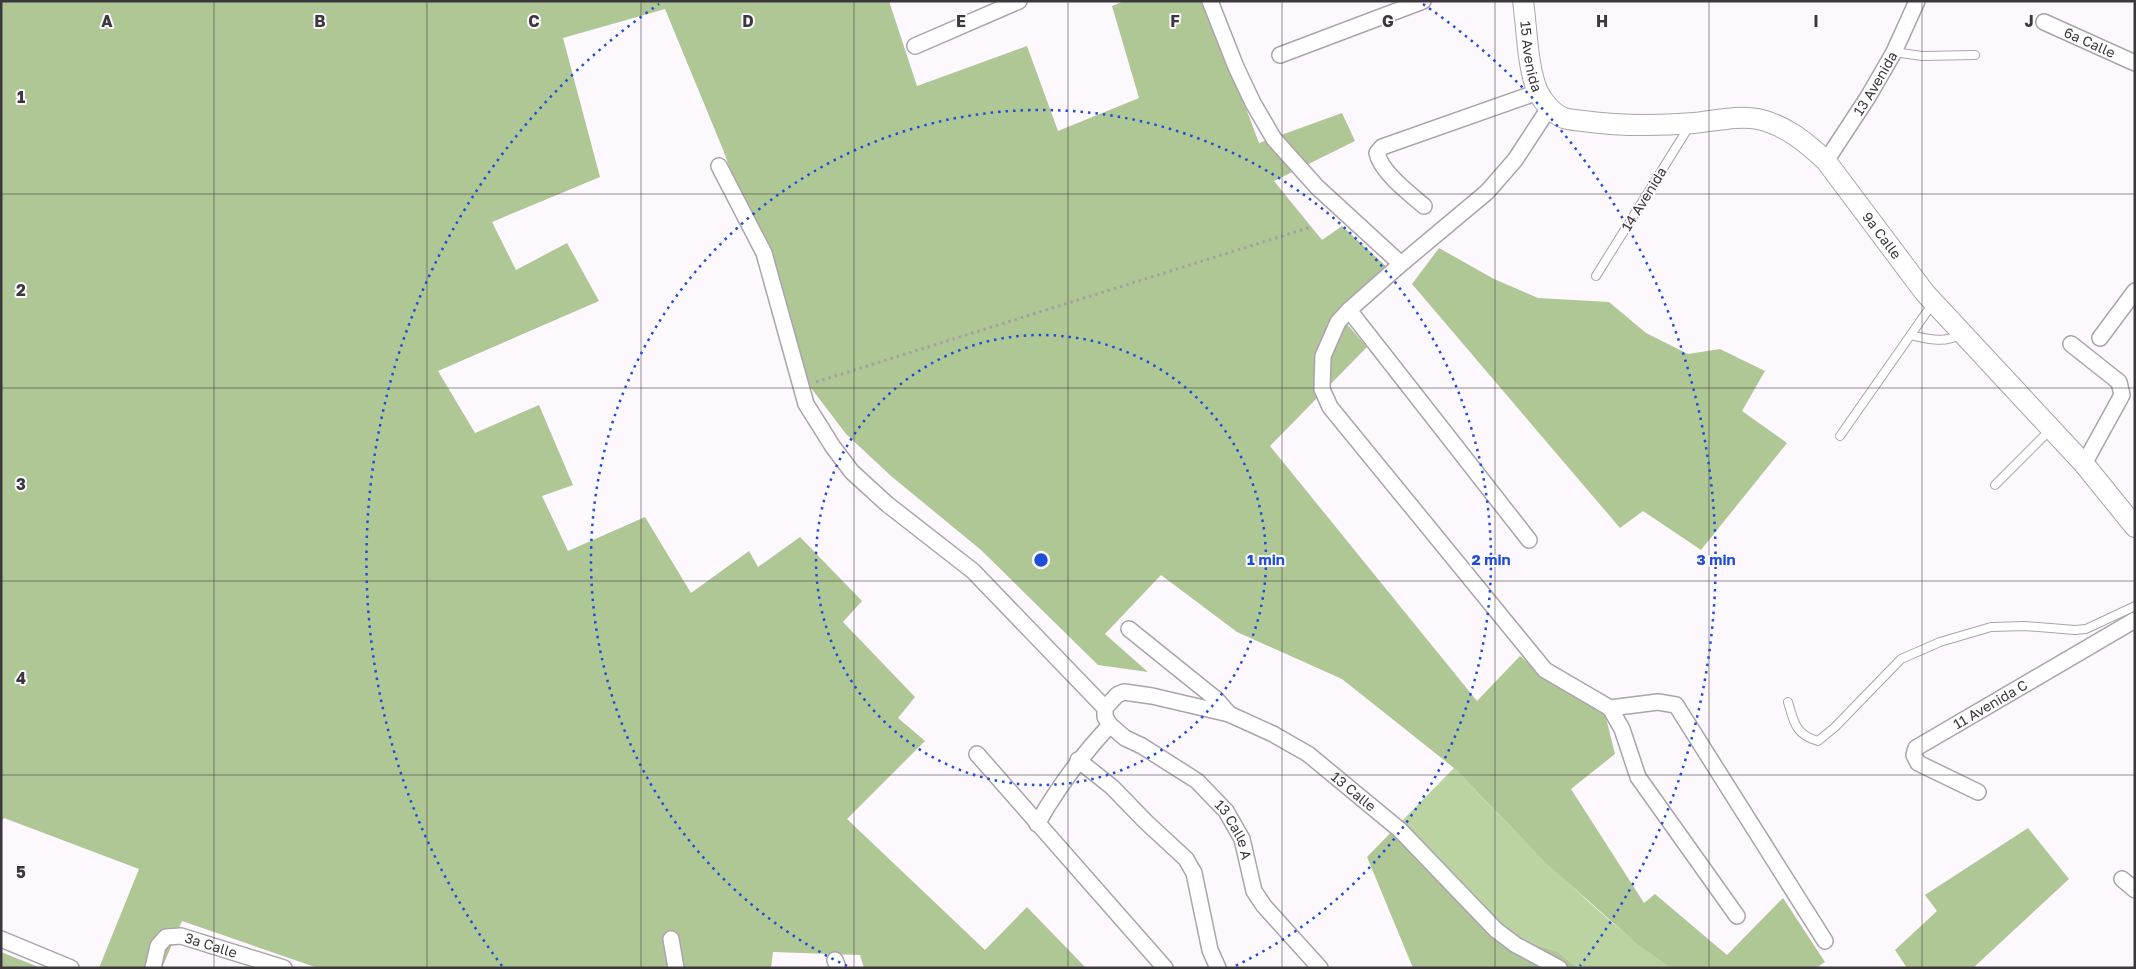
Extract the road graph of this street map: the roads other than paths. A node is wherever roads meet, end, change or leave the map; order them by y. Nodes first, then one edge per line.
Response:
1 (1019, 1) edge
2 (1210, 1) edge
3 (1423, 1) edge
4 (1523, 1) edge
5 (1917, 1) edge
6 (2044, 22) dead end
7 (915, 46) dead end
8 (1894, 52) junction
9 (1280, 55) dead end
10 (1975, 55) dead end
11 (2135, 63) edge
12 (1543, 100) junction
13 (1692, 123) junction
14 (1826, 161) junction
15 (719, 166) dead end
16 (1424, 206) dead end
17 (1401, 264) junction
18 (1596, 276) dead end
19 (2135, 291) edge
20 (1934, 303) junction
21 (1349, 310) junction
22 (1962, 334) junction
23 (1911, 335) junction
24 (2100, 338) dead end
25 (2072, 344) dead end
26 (2051, 428) junction
27 (1840, 436) dead end
28 (2084, 464) junction
29 (1995, 484) dead end
30 (2135, 527) edge
31 (1529, 540) dead end
32 (2135, 606) edge
33 (2135, 620) edge
34 (1129, 629) dead end
35 (1788, 702) dead end
36 (1108, 705) junction
37 (1610, 708) junction
38 (1229, 714) junction
39 (1110, 725) junction
40 (977, 754) dead end
41 (1078, 760) junction
42 (1978, 792) dead end
43 (1038, 824) junction
44 (2122, 879) dead end
45 (2135, 890) edge
46 (1737, 916) dead end
47 (1, 939) edge
48 (671, 939) dead end
49 (1825, 941) dead end
50 (71, 968) edge
51 (153, 968) edge
52 (284, 968) edge
53 (676, 968) edge
54 (1166, 968) edge
55 (1218, 968) edge
56 (1320, 968) edge
57 (1559, 968) edge

1 - 7 street
2 - 17 street
3 - 9 street
4 - 12 street, 15 Avenida
5 - 8 street, 13 Avenida
6 - 11 street, 6a Calle
8 - 10 lane
8 - 14 street, 13 Avenida
12 - 13 street, 9a Calle
12 - 16 street
12 - 17 street
13 - 14 street, 9a Calle
13 - 18 lane, 14 Avenida
14 - 20 street, 9a Calle
15 - 36 street
17 - 21 street
19 - 24 street
20 - 22 street, 9a Calle
20 - 23 lane
21 - 31 street
21 - 37 street
22 - 23 lane
22 - 26 street, 9a Calle
23 - 27 lane
25 - 28 street
26 - 28 street, 9a Calle
26 - 29 lane
28 - 30 street, 9a Calle
32 - 35 lane
33 - 42 street, 11 Avenida C
34 - 38 street
36 - 38 street, 13 Calle
36 - 39 street
37 - 46 street
37 - 49 street
38 - 57 street, 13 Calle
39 - 41 street
39 - 56 street, 13 Calle A
40 - 43 street
41 - 43 street
41 - 55 street
43 - 54 street
44 - 45 street
47 - 50 street
48 - 53 street
51 - 52 street, 3a Calle

